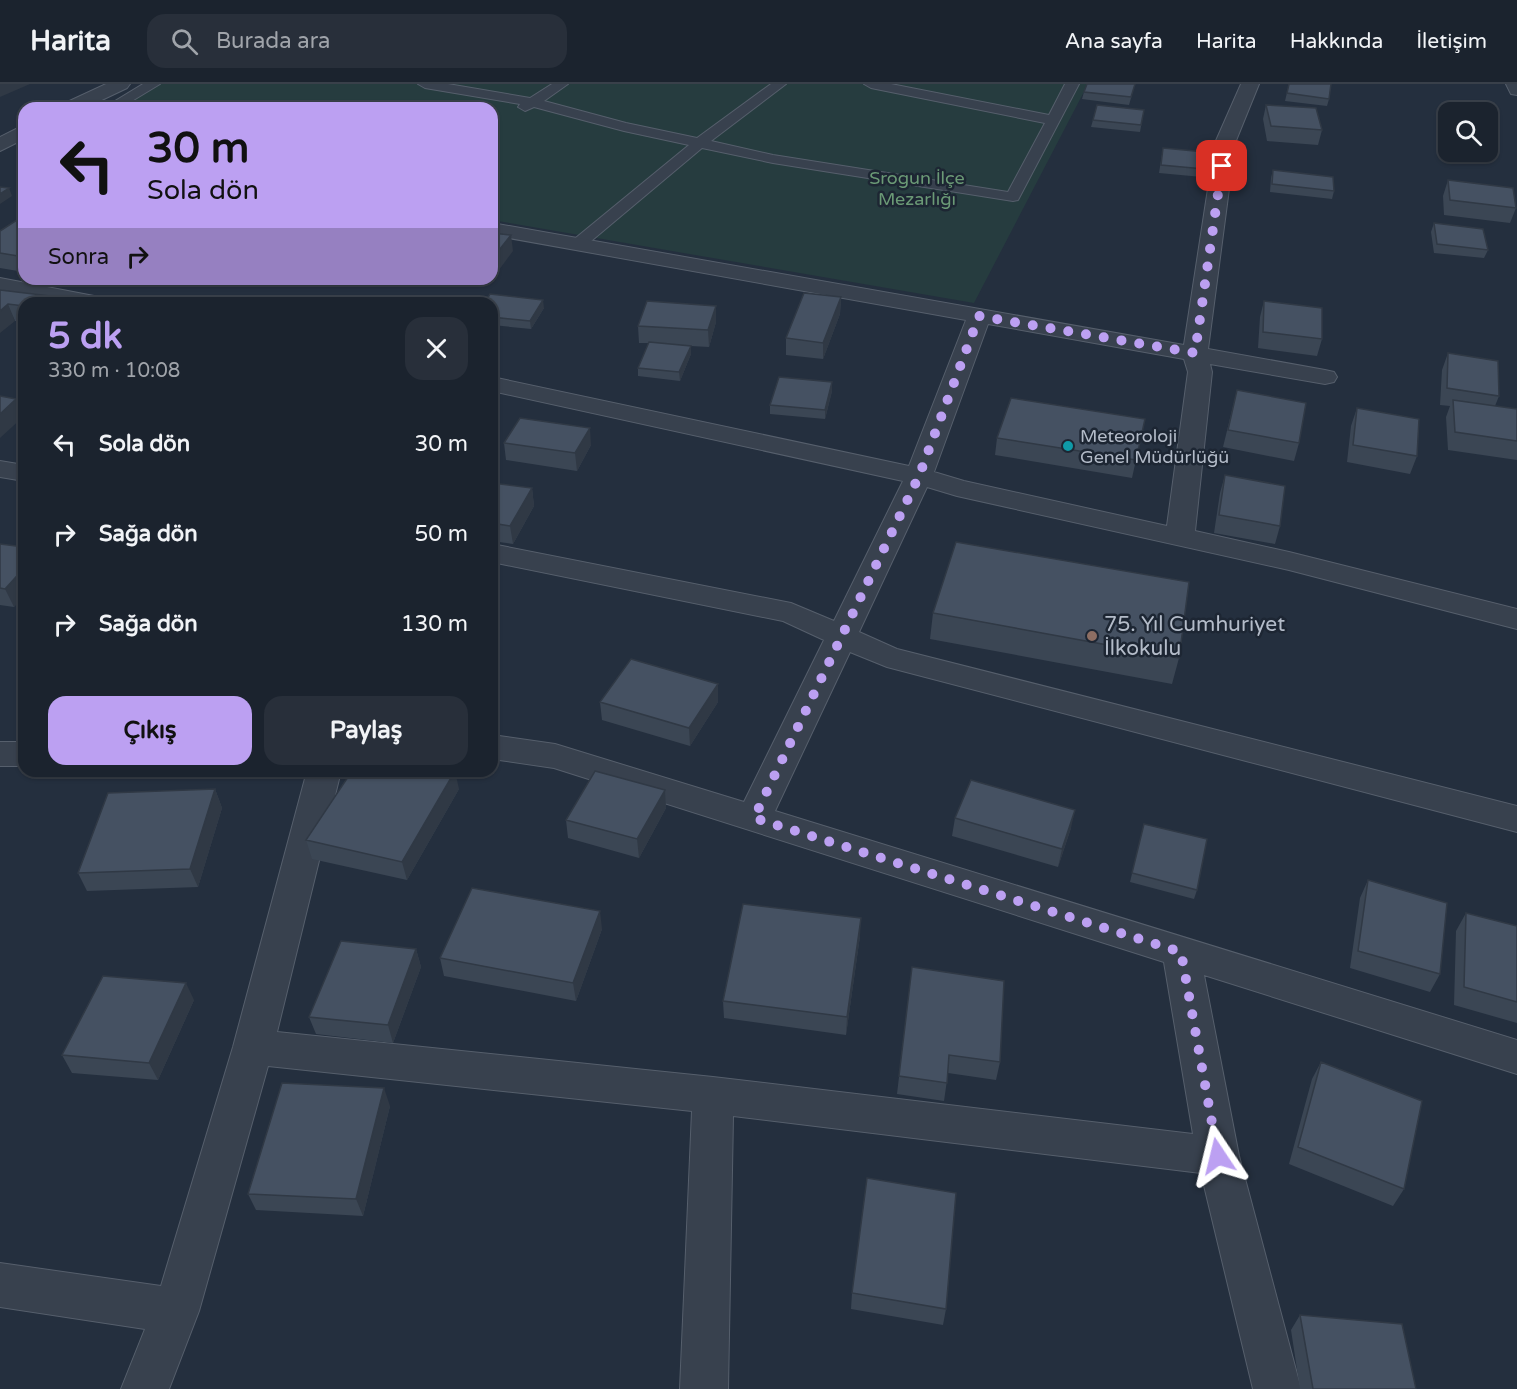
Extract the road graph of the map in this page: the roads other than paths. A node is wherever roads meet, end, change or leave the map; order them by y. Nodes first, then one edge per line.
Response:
1 (153, 84) edge
2 (424, 84) edge
3 (561, 84) edge
4 (779, 84) edge
5 (871, 84) edge
6 (1072, 84) edge
7 (1250, 84) edge
8 (1515, 84) edge
9 (1517, 90) edge
10 (121, 92) edge
11 (89, 102) edge
12 (532, 102) junction
13 (515, 113) dead end
14 (1053, 120) junction
15 (700, 143) junction
16 (498, 230) edge
17 (578, 244) junction
18 (0, 285) edge
19 (63, 297) edge
20 (979, 316) junction
21 (1195, 353) junction
22 (1325, 377) dead end
23 (498, 385) edge
24 (0, 469) edge
25 (18, 472) edge
26 (919, 476) junction
27 (1180, 535) junction
28 (498, 554) edge
29 (1517, 619) edge
30 (842, 637) junction
31 (498, 748) edge
32 (0, 754) edge
33 (18, 754) edge
34 (322, 777) edge
35 (754, 818) junction
36 (1517, 819) edge
37 (1181, 952) junction
38 (253, 1047) junction
39 (1517, 1058) edge
40 (713, 1095) junction
41 (1218, 1156) junction
42 (0, 1285) edge
43 (176, 1311) junction
44 (145, 1389) edge
45 (704, 1389) edge
46 (1277, 1389) edge

1 - 10 lane
2 - 12 lane
3 - 12 lane
4 - 15 lane
5 - 14 lane
6 - 14 lane
7 - 21 street
8 - 9 street
10 - 11 street
12 - 13 lane
12 - 15 lane
14 - 15 lane
15 - 17 lane
16 - 17 street
17 - 20 street
18 - 19 street
20 - 21 street
20 - 26 street
21 - 22 street
21 - 27 street
23 - 26 street
24 - 25 street
26 - 27 street
26 - 30 street
27 - 29 street
28 - 30 street
30 - 35 street
30 - 36 street
31 - 35 street
32 - 33 street
34 - 38 street
35 - 37 street
37 - 39 street
37 - 41 street
38 - 40 street
38 - 43 street
40 - 41 street
40 - 45 street
41 - 46 street
42 - 43 street
43 - 44 street

